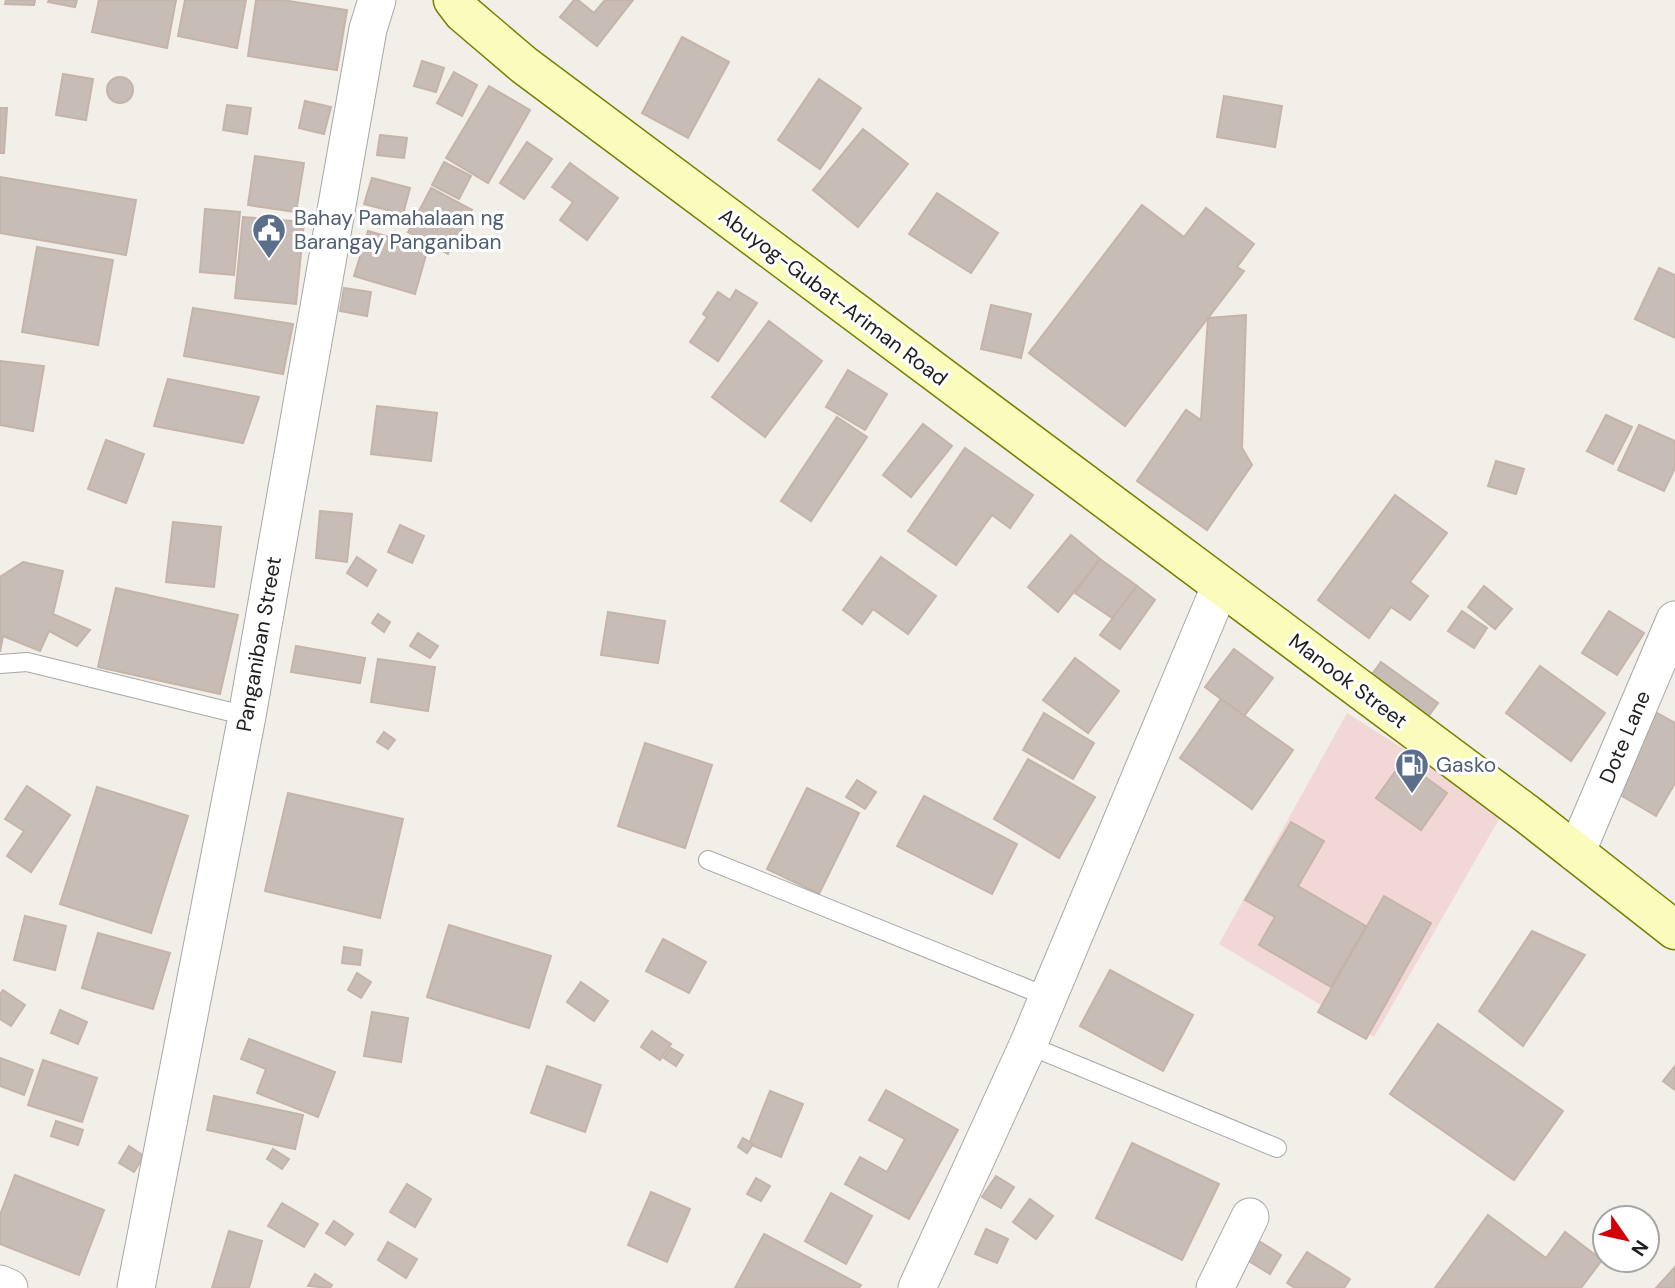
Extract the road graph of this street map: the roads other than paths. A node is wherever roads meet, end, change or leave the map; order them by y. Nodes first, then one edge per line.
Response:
1 (377, 0) edge
2 (453, 0) edge
3 (1220, 587) junction
4 (1675, 620) edge
5 (0, 664) edge
6 (247, 716) junction
7 (1576, 853) junction
8 (708, 860) dead end
9 (1675, 930) edge
10 (1048, 997) junction
11 (1028, 1045) junction
12 (1278, 1148) dead end
13 (1250, 1217) dead end
14 (0, 1284) edge
15 (9, 1288) edge
16 (136, 1288) edge
17 (917, 1288) edge
18 (1215, 1288) edge

1 - 6 street, Panganiban Street
2 - 3 main road, Abuyog-Gubat-Ariman Road
3 - 7 main road, Manook Street
3 - 10 street
4 - 7 street, Dote Lane
5 - 6 lane
6 - 16 street, Panganiban Street
7 - 9 main road, Manook Street
8 - 10 lane
10 - 11 street
11 - 12 lane
11 - 17 street
13 - 18 street
14 - 15 street

